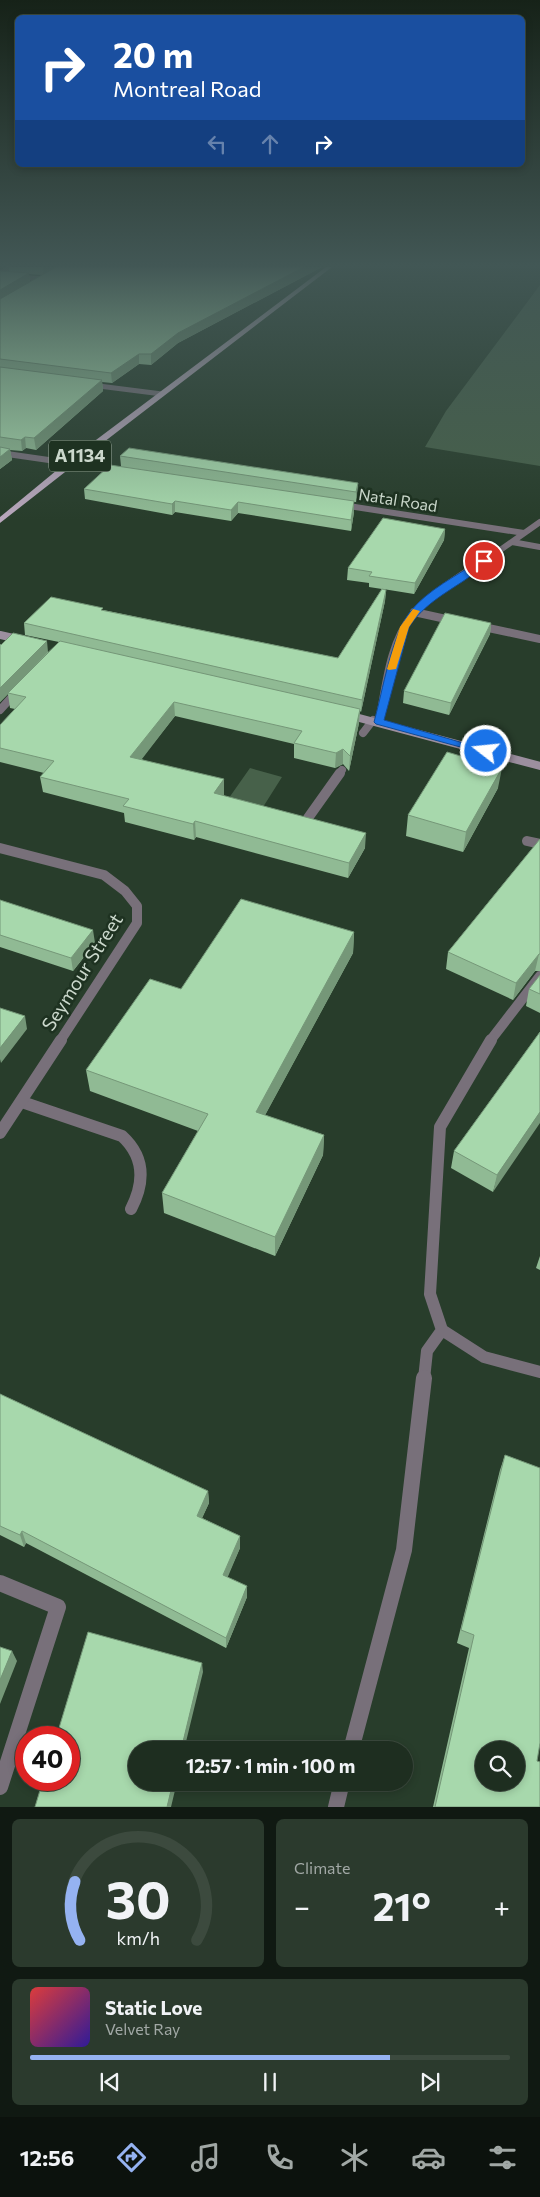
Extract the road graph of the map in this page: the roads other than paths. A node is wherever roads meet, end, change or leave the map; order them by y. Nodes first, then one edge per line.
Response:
1 (218, 351) edge
2 (85, 384) edge
3 (162, 394) junction
4 (0, 452) edge
5 (71, 463) junction
6 (127, 472) edge
7 (331, 503) edge
8 (0, 521) edge
9 (540, 522) edge
10 (524, 533) junction
11 (512, 542) junction
12 (540, 547) edge
13 (414, 612) junction
14 (463, 623) edge
15 (473, 625) edge
16 (0, 635) edge
17 (540, 639) edge
18 (34, 643) edge
19 (24, 684) edge
20 (0, 710) edge
21 (335, 712) edge
22 (376, 721) junction
23 (363, 733) dead end
24 (540, 766) edge
25 (342, 770) edge
26 (308, 818) edge
27 (527, 841) dead end
28 (540, 844) edge
29 (0, 848) edge
30 (540, 976) edge
31 (22, 1102) junction
32 (0, 1133) edge
33 (131, 1209) dead end
34 (442, 1330) junction
35 (540, 1372) edge
36 (0, 1583) edge
37 (353, 1741) edge
38 (0, 1787) edge
39 (340, 1791) edge
40 (336, 1807) edge

1 - 3 main road, A1134
2 - 3 street
3 - 5 main road, A1134
4 - 5 street
5 - 6 street
5 - 8 main road, A1134
7 - 10 street, Natal Road
9 - 10 street
10 - 11 street
11 - 12 street
11 - 13 street
13 - 14 street
13 - 22 street
15 - 17 street
16 - 18 street
19 - 20 street
21 - 22 street
22 - 23 street
22 - 24 street
25 - 26 street
27 - 28 street
29 - 31 street, Seymour Street
30 - 34 street
31 - 32 street, Seymour Street
31 - 33 street
34 - 35 street
34 - 37 street
36 - 38 street
39 - 40 street

